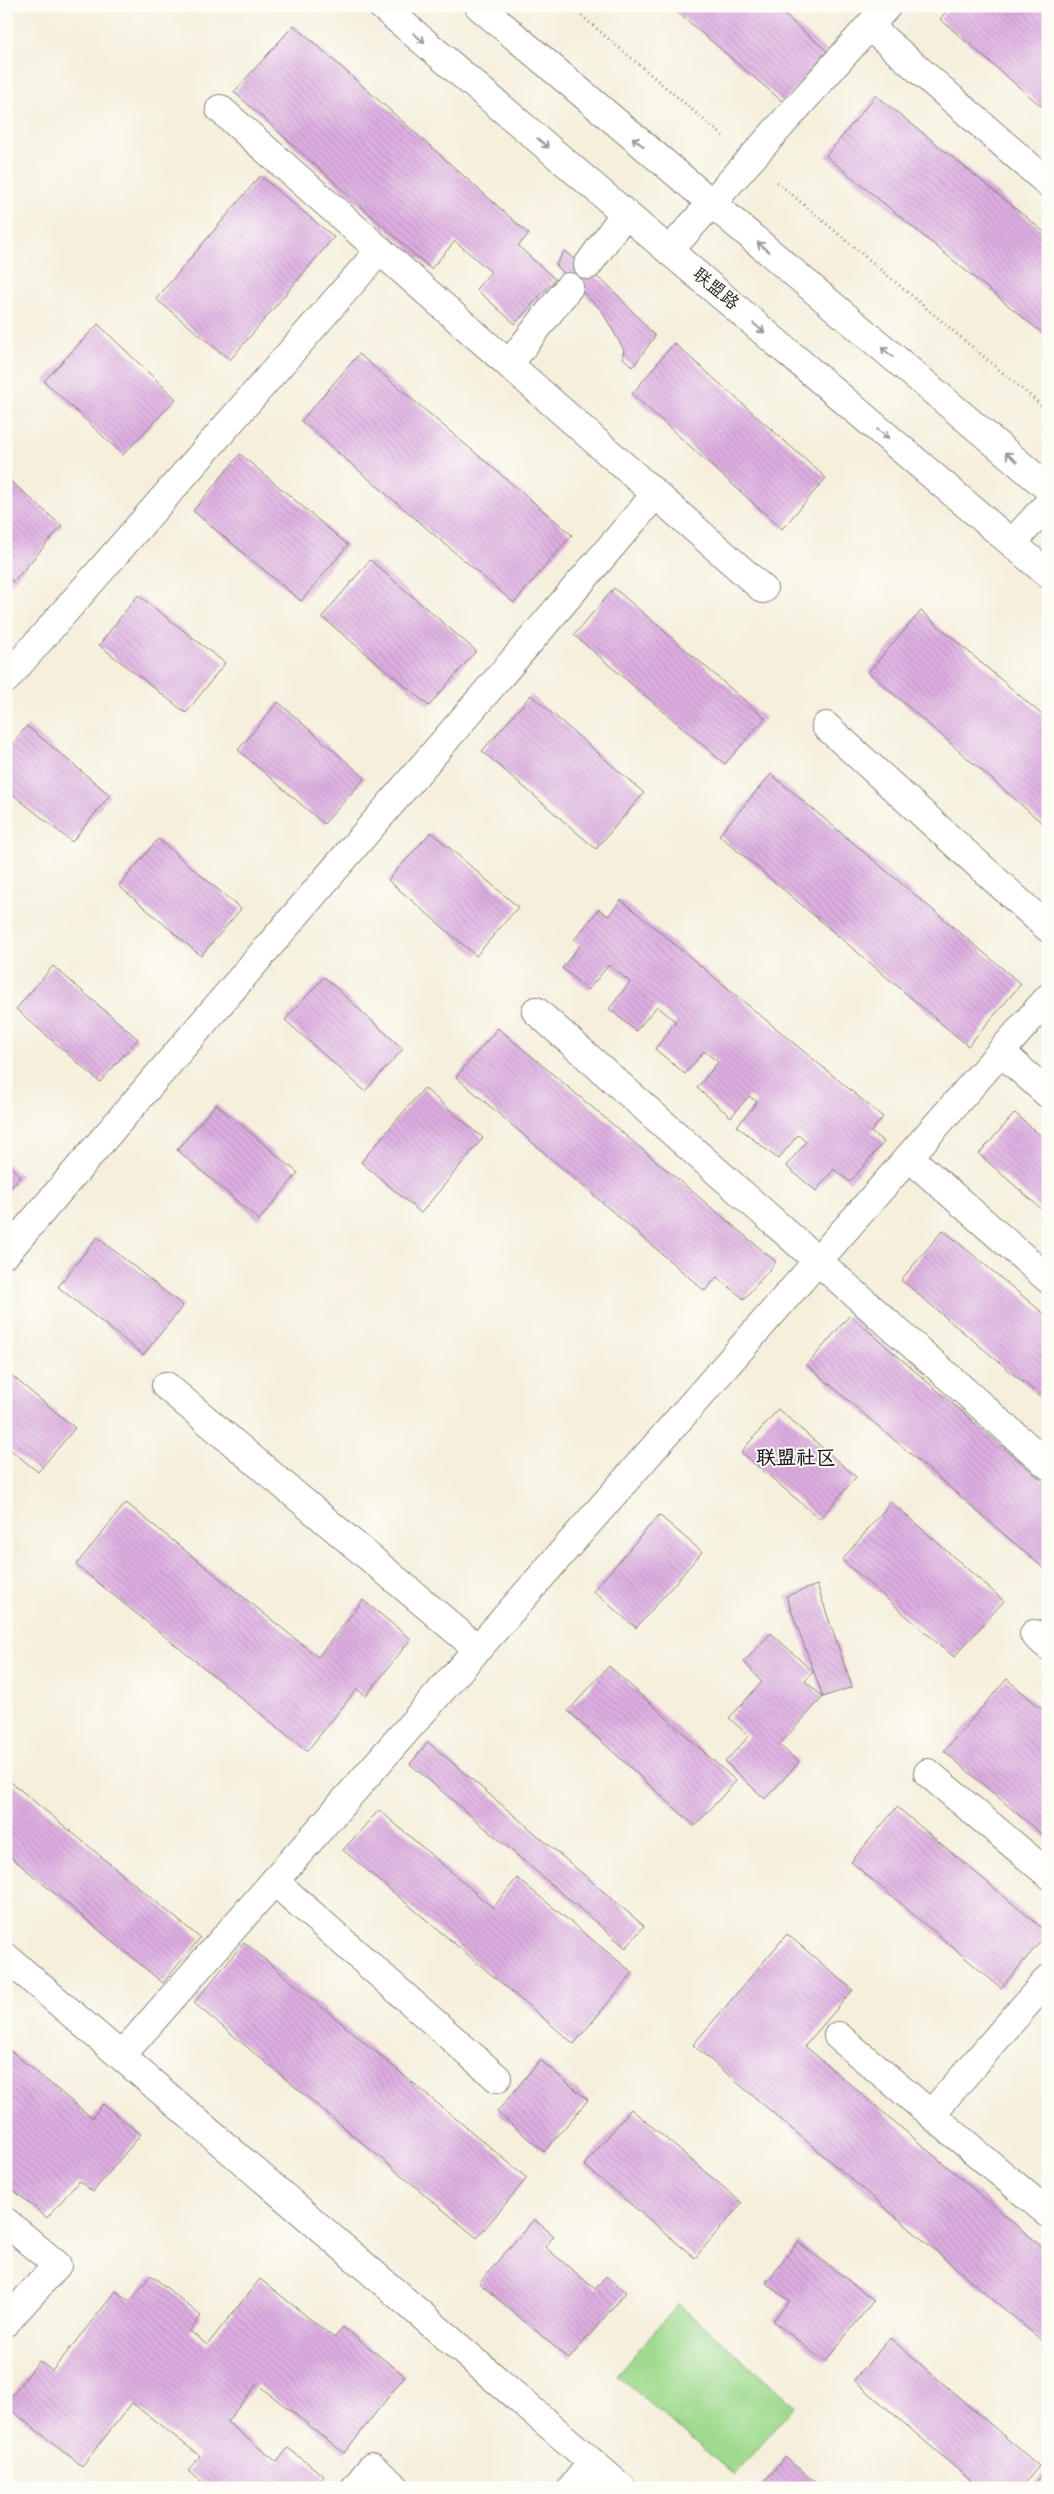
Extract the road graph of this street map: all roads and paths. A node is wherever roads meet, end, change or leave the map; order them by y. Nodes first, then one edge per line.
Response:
1 (382, 6) edge
2 (479, 6) edge
3 (570, 6) edge
4 (887, 6) edge
5 (870, 27) junction
6 (220, 110) dead end
7 (750, 158) junction
8 (1048, 184) edge
9 (712, 204) junction
10 (625, 213) junction
11 (380, 250) junction
12 (669, 252) junction
13 (588, 265) dead end
14 (569, 287) dead end
15 (509, 364) junction
16 (1048, 410) edge
17 (1048, 488) edge
18 (656, 494) junction
19 (1048, 504) edge
20 (1012, 543) junction
21 (1048, 574) edge
22 (763, 589) dead end
23 (6, 679) edge
24 (826, 726) dead end
25 (1048, 928) edge
26 (1048, 998) edge
27 (536, 1011) dead end
28 (1001, 1052) junction
29 (1048, 1094) edge
30 (909, 1157) junction
31 (6, 1253) edge
32 (818, 1261) junction
33 (1048, 1279) edge
34 (166, 1386) dead end
35 (1048, 1465) edge
36 (478, 1649) junction
37 (928, 1773) dead end
38 (1048, 1874) edge
39 (274, 1881) junction
40 (6, 1957) edge
41 (1048, 1978) edge
42 (838, 2036) dead end
43 (121, 2056) junction
44 (497, 2078) dead end
45 (931, 2114) junction
46 (1048, 2213) edge
47 (6, 2222) edge
48 (6, 2322) edge
49 (592, 2462) junction
50 (355, 2488) edge
51 (396, 2488) edge
52 (572, 2488) edge
53 (622, 2488) edge

1 -> 10 main road, 联盟路
9 -> 2 main road
3 - 7 path
4 - 5 main road
5 - 7 main road
5 - 8 main road
6 - 11 main road
7 - 9 main road
7 - 16 path
9 - 12 main road
17 -> 9 main road
10 - 12 main road, 联盟路
10 - 13 main road
11 - 15 main road
11 - 23 main road
12 -> 20 main road, 联盟路
14 - 15 main road
15 - 18 main road
18 - 22 main road
18 - 31 main road
19 - 20 main road
20 - 21 main road, 联盟路
24 - 25 main road
26 - 28 main road
27 - 32 main road
28 - 29 main road
28 - 30 main road
30 - 32 main road
30 - 33 main road
32 - 35 main road
32 - 36 main road
34 - 36 main road
36 - 39 main road
37 - 38 main road
39 - 43 main road
39 - 44 main road
40 - 43 main road
41 - 45 main road
42 - 45 main road
43 - 49 main road
45 - 46 main road
47 - 48 main road
49 - 52 main road
49 - 53 main road
50 - 51 main road

